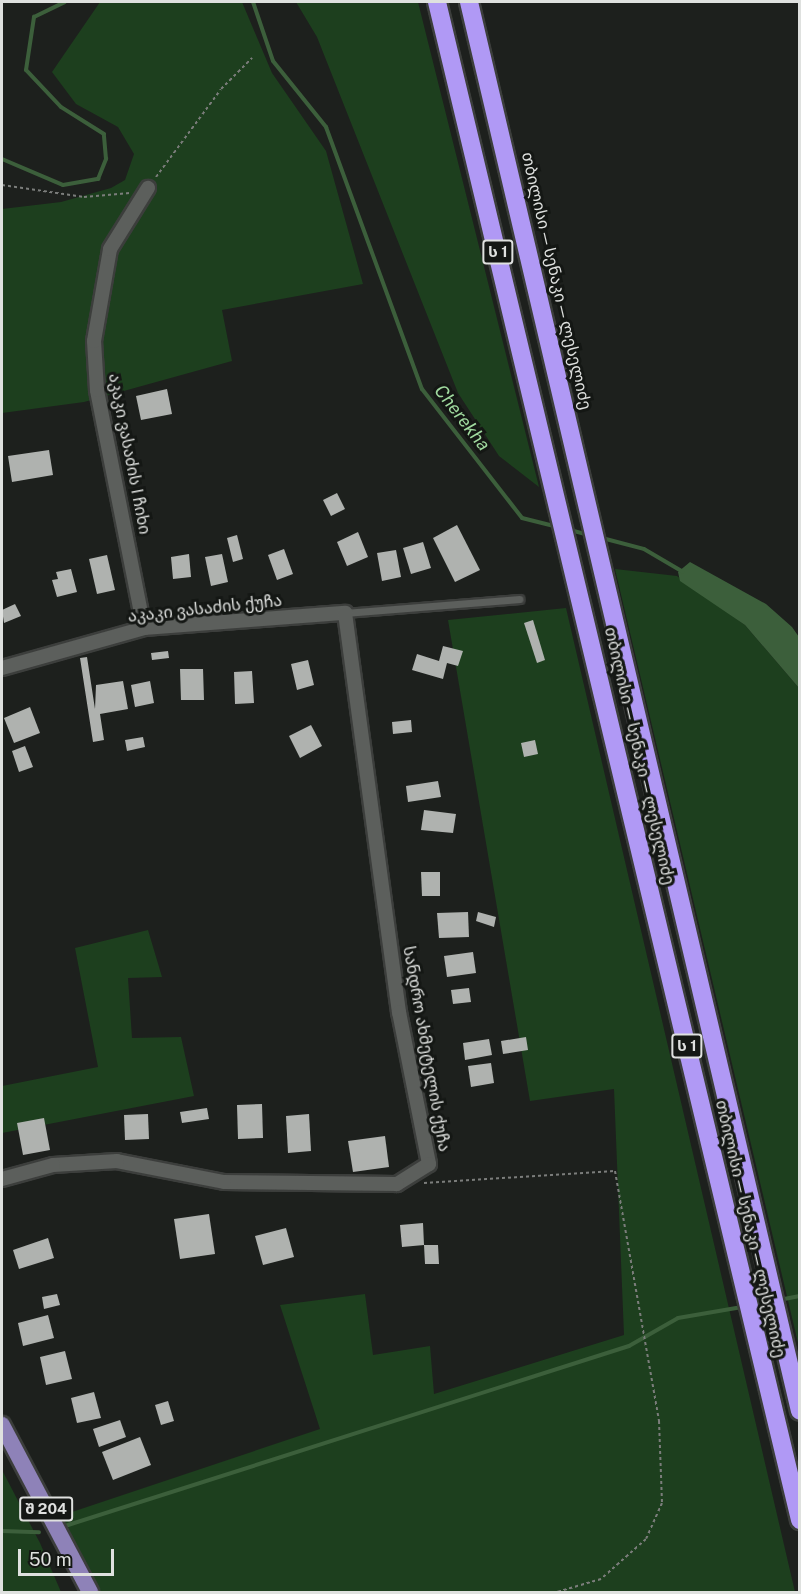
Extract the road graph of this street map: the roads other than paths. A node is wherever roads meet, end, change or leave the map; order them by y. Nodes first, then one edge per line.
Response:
1 (437, 2) edge
2 (469, 2) edge
3 (148, 188) road end
4 (519, 599) dead end
5 (345, 614) junction
6 (144, 628) junction
7 (2, 668) edge
8 (2, 1179) edge
9 (800, 1411) edge
10 (2, 1425) edge
11 (800, 1520) edge
12 (90, 1593) edge

1 - 11 highway, თბილისი — სენაკი — ლესელიძე / ს 1
2 - 9 highway, თბილისი — სენაკი — ლესელიძე / ს 1
3 - 6 street, აკაკი ვასაძის I ჩიხი
4 - 5 lane
5 - 6 street, აკაკი ვასაძის ქუჩა
5 - 8 street, სანდრო ახმეტელის ქუჩა
6 - 7 street, აკაკი ვასაძის ქუჩა
10 - 12 main road, შ 204

